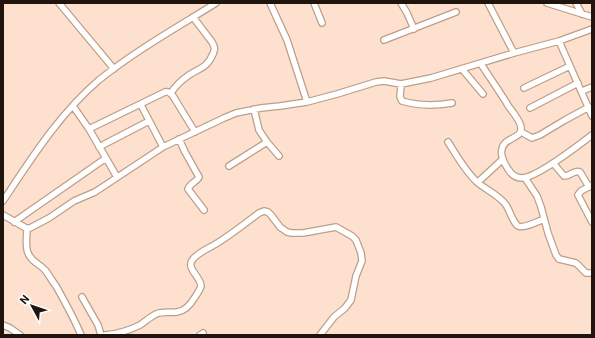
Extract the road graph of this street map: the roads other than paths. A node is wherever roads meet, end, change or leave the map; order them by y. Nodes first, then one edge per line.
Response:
1 (59, 3) edge
2 (216, 3) edge
3 (270, 3) edge
4 (314, 3) edge
5 (401, 3) edge
6 (488, 3) edge
7 (547, 3) edge
8 (576, 3) edge
9 (456, 12) dead end
10 (582, 14) junction
11 (193, 17) junction
12 (592, 17) edge
13 (322, 23) dead end
14 (414, 29) junction
15 (592, 29) edge
16 (384, 40) dead end
17 (559, 41) junction
18 (514, 53) junction
19 (481, 64) junction
20 (570, 66) junction
21 (462, 69) junction
22 (114, 70) junction
23 (578, 83) junction
24 (401, 84) junction
25 (592, 87) edge
26 (524, 88) dead end
27 (582, 91) junction
28 (170, 93) junction
29 (483, 94) dead end
30 (307, 102) junction
31 (452, 103) dead end
32 (141, 105) junction
33 (73, 106) junction
34 (589, 107) junction
35 (530, 108) dead end
36 (254, 109) junction
37 (592, 116) edge
38 (149, 121) junction
39 (89, 129) junction
40 (195, 132) junction
41 (523, 134) dead end
42 (592, 135) edge
43 (179, 139) junction
44 (267, 142) junction
45 (448, 142) dead end
46 (163, 147) junction
47 (100, 148) junction
48 (279, 156) dead end
49 (106, 158) junction
50 (503, 159) junction
51 (553, 163) junction
52 (229, 166) dead end
53 (117, 177) junction
54 (525, 178) junction
55 (478, 182) junction
56 (591, 186) edge
57 (3, 201) edge
58 (204, 210) dead end
59 (3, 215) edge
60 (544, 219) junction
61 (14, 222) junction
62 (592, 222) edge
63 (28, 229) junction
64 (592, 273) edge
65 (82, 297) dead end
66 (3, 325) edge
67 (20, 335) edge
68 (81, 335) edge
69 (101, 335) edge
70 (105, 335) edge
71 (320, 335) edge

1 - 22 street
2 - 11 street
3 - 30 street
4 - 13 street
5 - 14 street
6 - 18 street
7 - 10 street
8 - 10 street
9 - 14 street
10 - 12 street
11 - 22 street
11 - 28 street
14 - 16 street
15 - 17 street
17 - 18 street
17 - 20 street
18 - 19 street
19 - 21 street
19 - 50 street
20 - 23 street
20 - 26 street
21 - 24 street
21 - 29 street
22 - 33 street
23 - 27 street
23 - 35 street
24 - 30 street
24 - 31 street
25 - 27 street
27 - 34 street
28 - 32 street
28 - 40 street
30 - 36 street
32 - 38 street
32 - 39 street
33 - 39 street
33 - 57 street
34 - 37 street
34 - 41 street
36 - 40 street
36 - 44 street
38 - 46 street
38 - 47 street
39 - 47 street
40 - 43 street
42 - 51 street
43 - 46 street
43 - 58 street
44 - 48 street
44 - 52 street
45 - 55 street
46 - 53 street
47 - 49 street
49 - 53 street
49 - 61 street
50 - 54 street
50 - 55 street
51 - 54 street
51 - 56 street
53 - 63 street
54 - 60 street
55 - 60 street
56 - 62 street
59 - 61 street
60 - 64 street
61 - 63 street
63 - 68 street
65 - 69 street
66 - 67 street
70 - 71 street

